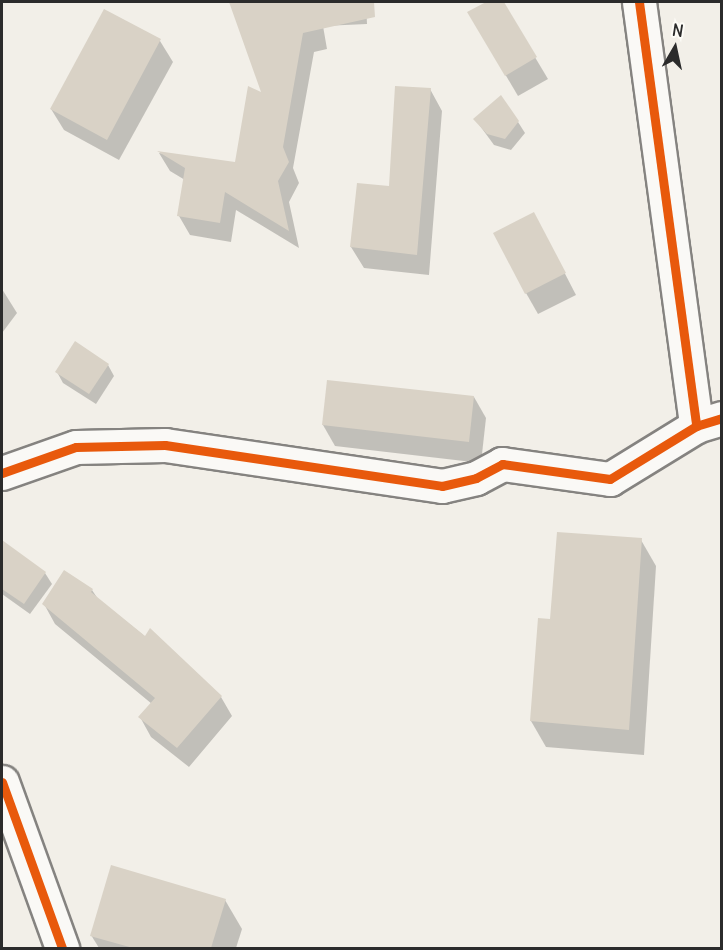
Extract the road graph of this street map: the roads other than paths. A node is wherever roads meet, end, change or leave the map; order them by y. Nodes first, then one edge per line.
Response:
1 (639, 2) edge
2 (709, 422) edge
3 (2, 473) edge
4 (2, 782) edge
5 (62, 948) edge

1 - 2 street
2 - 3 street
4 - 5 street

